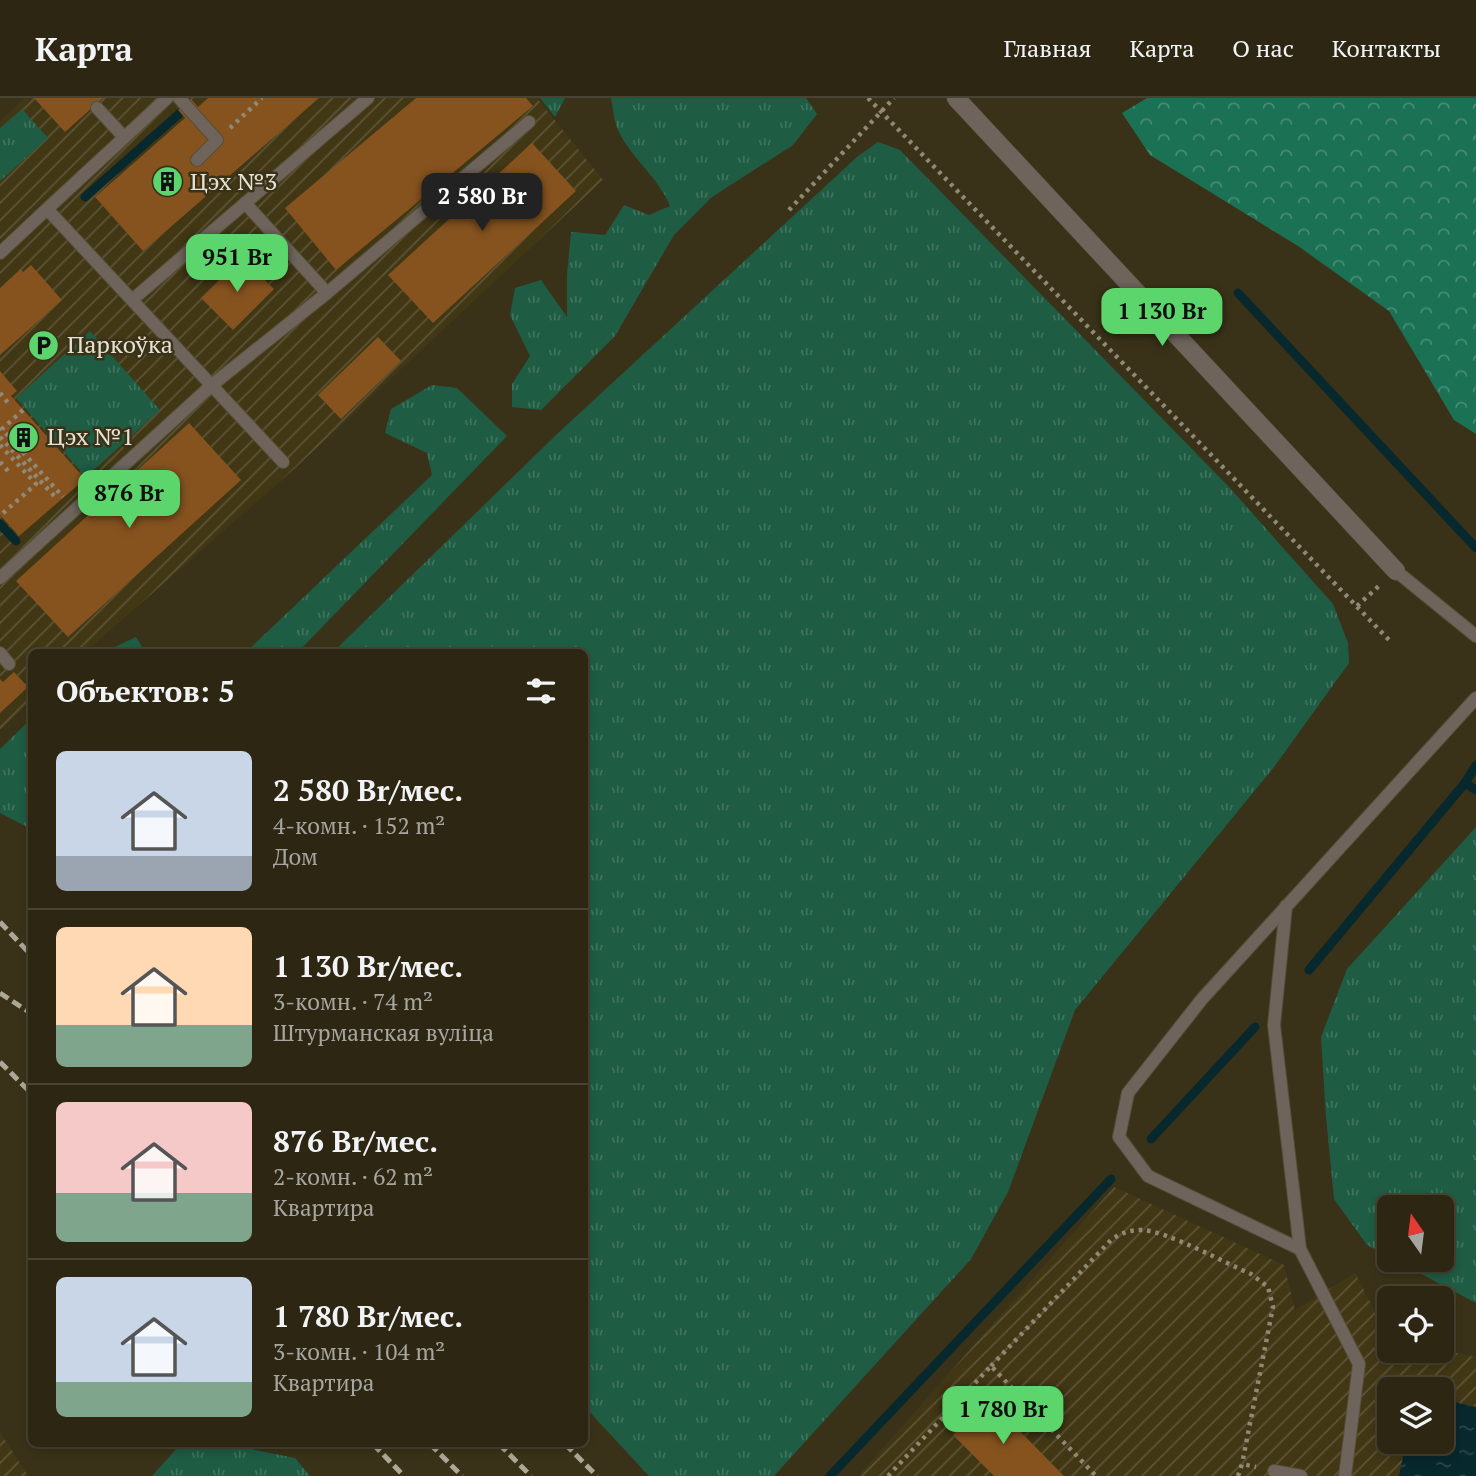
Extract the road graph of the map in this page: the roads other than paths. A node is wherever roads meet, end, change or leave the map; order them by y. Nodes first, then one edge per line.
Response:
1 (167, 98) edge
2 (179, 98) edge
3 (368, 98) edge
4 (956, 98) edge
5 (97, 108) dead end
6 (529, 122) dead end
7 (124, 137) junction
8 (197, 160) dead end
9 (245, 203) junction
10 (47, 209) junction
11 (0, 253) edge
12 (327, 293) junction
13 (132, 300) junction
14 (212, 385) junction
15 (283, 462) dead end
16 (1396, 571) joint
17 (0, 578) edge
18 (1476, 636) edge
19 (0, 653) edge
20 (9, 664) dead end
21 (1476, 698) edge
22 (1286, 906) junction
23 (1300, 1249) junction
24 (1274, 1471) dead end
25 (1301, 1476) edge
26 (1345, 1476) edge

1 - 7 lane
2 - 8 lane
3 - 9 lane
4 - 16 street
5 - 7 lane
6 - 12 lane
7 - 10 lane
9 - 12 lane
9 - 13 lane
10 - 11 lane
10 - 13 lane
12 - 14 lane
13 - 14 lane
14 - 15 lane
14 - 17 lane
16 - 18 lane
19 - 20 lane
21 - 22 lane
22 - 23 lane
22 - 23 lane
23 - 26 lane
24 - 25 lane

